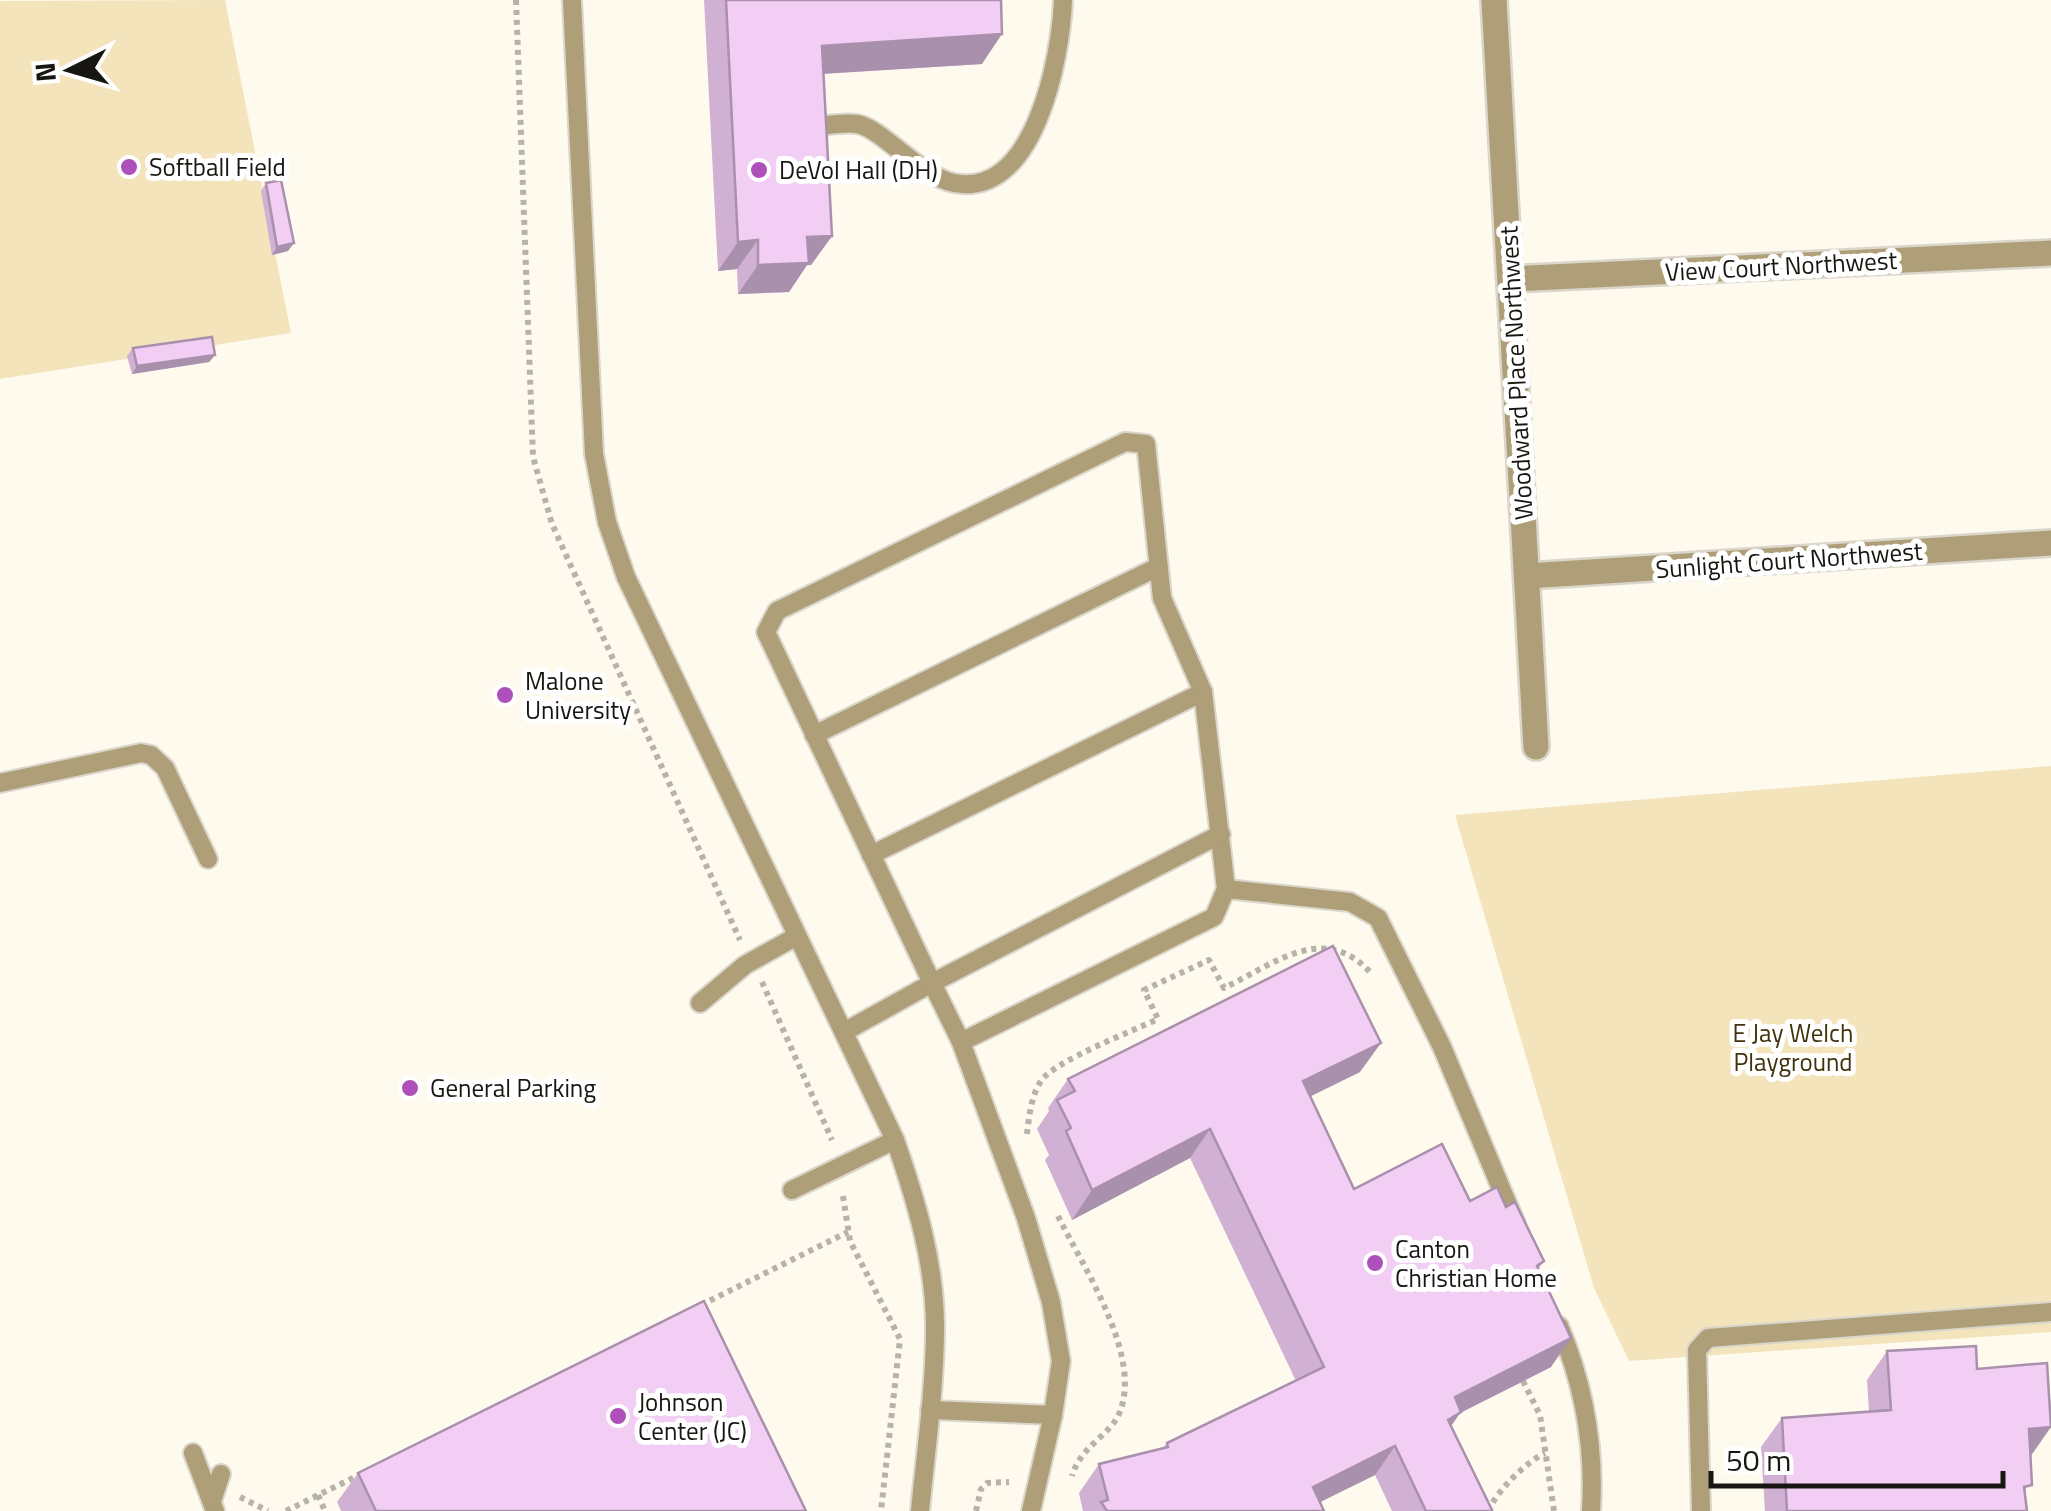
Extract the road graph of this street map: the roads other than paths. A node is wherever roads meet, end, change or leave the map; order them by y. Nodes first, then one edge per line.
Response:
1 (572, 0) edge
2 (1063, 0) edge
3 (1494, 0) edge
4 (811, 127) edge
5 (2051, 253) edge
6 (1511, 279) junction
7 (2051, 543) edge
8 (1158, 567) junction
9 (1528, 576) junction
10 (1203, 692) junction
11 (814, 735) junction
12 (1536, 746) dead end
13 (0, 783) edge
14 (1221, 834) junction
15 (871, 855) junction
16 (208, 859) dead end
17 (1226, 889) junction
18 (798, 936) junction
19 (932, 983) junction
20 (700, 1003) dead end
21 (844, 1032) junction
22 (960, 1042) junction
23 (896, 1140) junction
24 (792, 1190) dead end
25 (1526, 1248) edge
26 (1550, 1304) edge
27 (2051, 1312) edge
28 (930, 1410) junction
29 (1053, 1415) junction
30 (193, 1453) dead end
31 (220, 1474) dead end
32 (214, 1506) edge
33 (920, 1511) edge
34 (1031, 1511) edge
35 (1591, 1511) edge
36 (1701, 1511) edge

1 - 18 lane
2 - 4 lane
3 - 6 street, Woodward Place Northwest
5 - 6 street, View Court Northwest
6 - 9 street, Woodward Place Northwest
7 - 9 street, Sunlight Court Northwest
8 - 10 lane
8 - 11 lane
8 - 11 lane
9 - 12 street, Woodward Place Northwest
10 - 14 lane
10 - 15 lane
11 - 15 lane
13 - 16 lane
14 - 17 lane
14 - 19 lane
15 - 19 lane
17 - 22 lane
17 - 25 lane
18 - 20 lane
18 - 21 lane
19 - 21 lane
19 - 22 lane
21 - 23 lane
22 - 29 lane
23 - 24 lane
23 - 28 lane
26 - 35 lane
27 - 36 lane
28 - 29 lane
28 - 33 lane
29 - 34 lane
30 - 32 lane
31 - 32 lane

